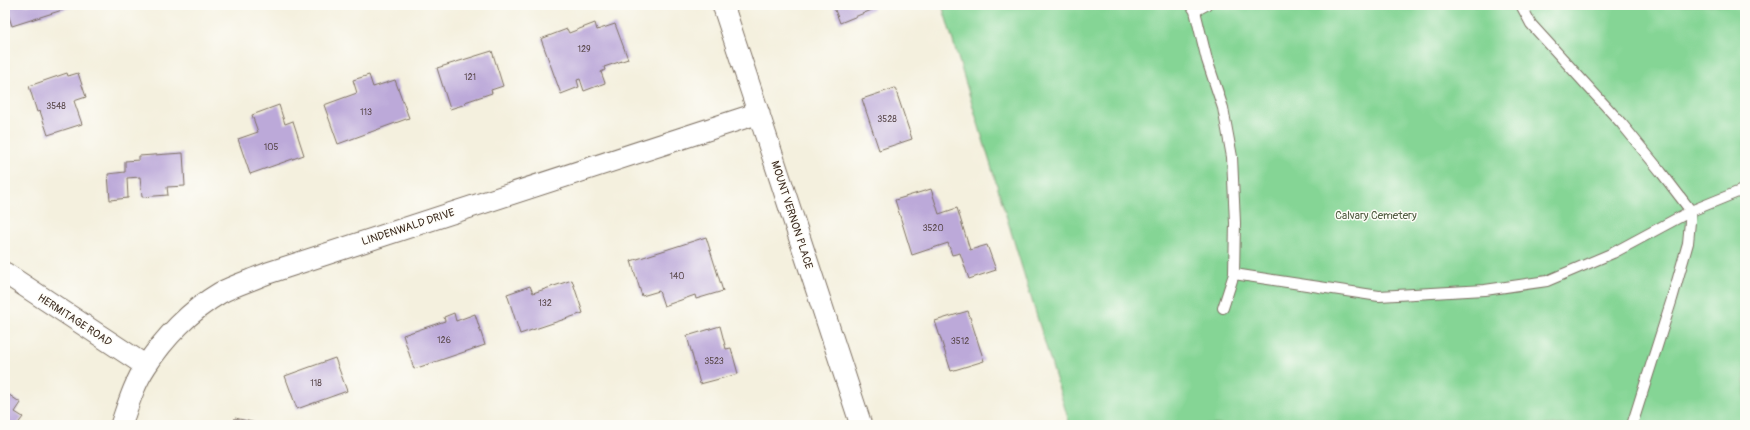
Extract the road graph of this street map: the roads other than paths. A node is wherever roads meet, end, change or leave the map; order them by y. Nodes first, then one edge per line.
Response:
1 (723, 5) edge
2 (1206, 5) edge
3 (1521, 5) edge
4 (1193, 8) edge
5 (759, 113) junction
6 (1745, 189) edge
7 (1691, 212) junction
8 (5, 273) edge
9 (1234, 274) junction
10 (1223, 308) dead end
11 (146, 366) junction
12 (121, 425) edge
13 (861, 425) edge
14 (1632, 425) edge

1 - 5 street, MOUNT VERNON PLACE
2 - 4 lane
3 - 7 lane
4 - 9 lane
5 - 11 street, LINDENWALD DRIVE
5 - 13 street, MOUNT VERNON PLACE
6 - 7 lane
7 - 9 lane
7 - 14 lane
8 - 11 street, HERMITAGE ROAD
9 - 10 lane
11 - 12 street, LINDENWALD DRIVE

